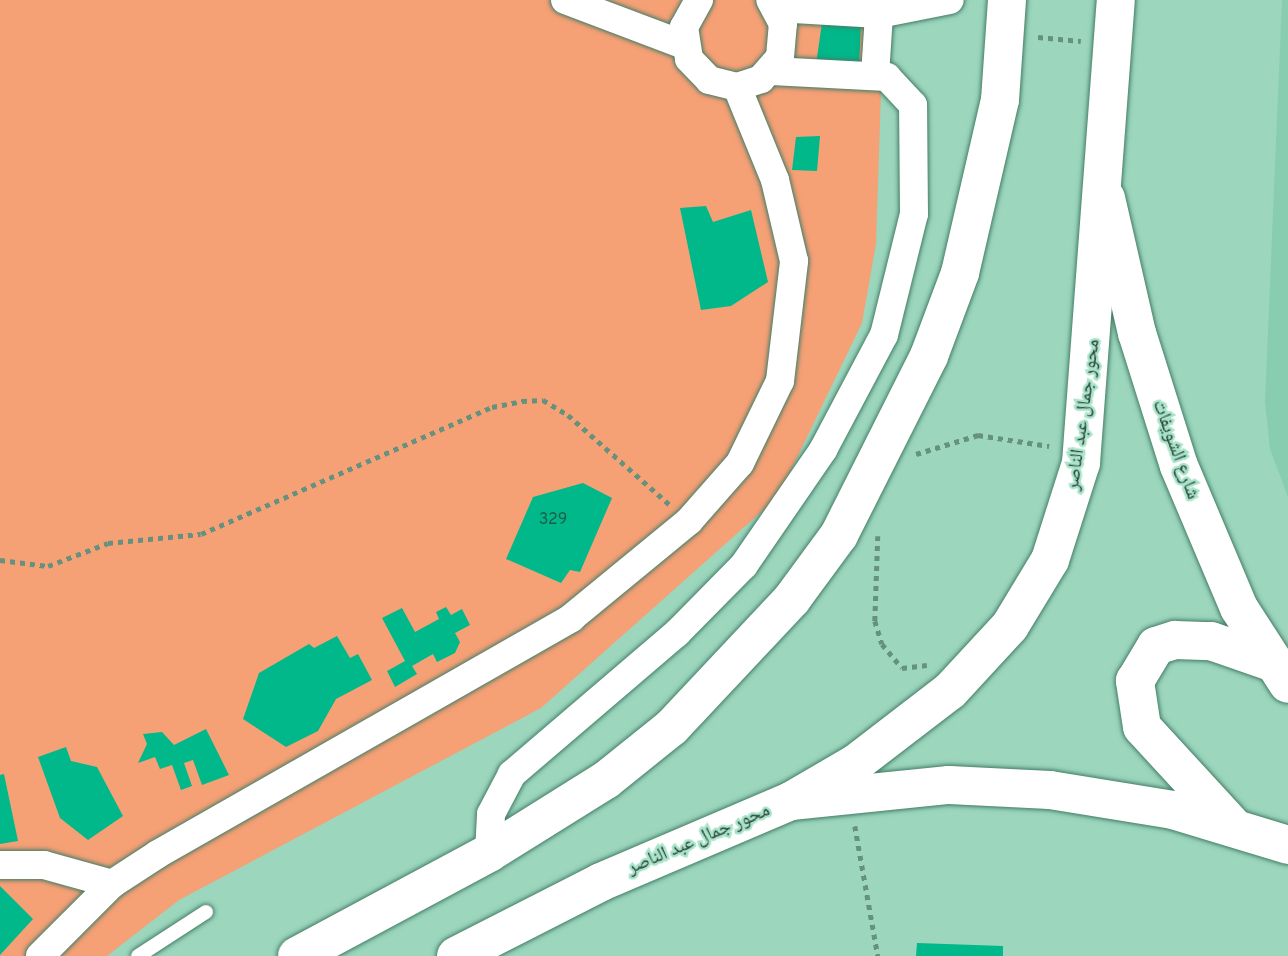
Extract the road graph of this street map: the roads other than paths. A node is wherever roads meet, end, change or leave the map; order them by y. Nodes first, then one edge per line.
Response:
1 (565, 0) edge
2 (699, 0) edge
3 (950, 0) edge
4 (1116, 0) edge
5 (773, 4) edge
6 (896, 8) edge
7 (1006, 17) edge
8 (684, 45) junction
9 (771, 71) junction
10 (875, 75) junction
11 (737, 86) junction
12 (1106, 197) junction
13 (1279, 673) edge
14 (791, 801) junction
15 (1233, 826) junction
16 (1288, 845) edge
17 (489, 853) junction
18 (0, 866) edge
19 (112, 884) junction
20 (206, 912) dead end
21 (40, 956) edge
22 (138, 956) edge
23 (297, 956) edge
24 (456, 956) edge

1 - 8 street
2 - 8 street
3 - 6 street
4 - 12 main road, محور جمال عبد الناصر
5 - 6 street
5 - 9 street
6 - 10 street
7 - 17 main road
8 - 11 street
9 - 10 street
9 - 11 street
10 - 17 street
11 - 19 street
12 - 13 main road, شارع الشويفات
12 - 14 main road, محور جمال عبد الناصر
13 - 15 main road
14 - 15 main road
14 - 24 main road, محور جمال عبد الناصر
15 - 16 main road
17 - 23 main road
18 - 19 street
19 - 21 street
20 - 22 lane

